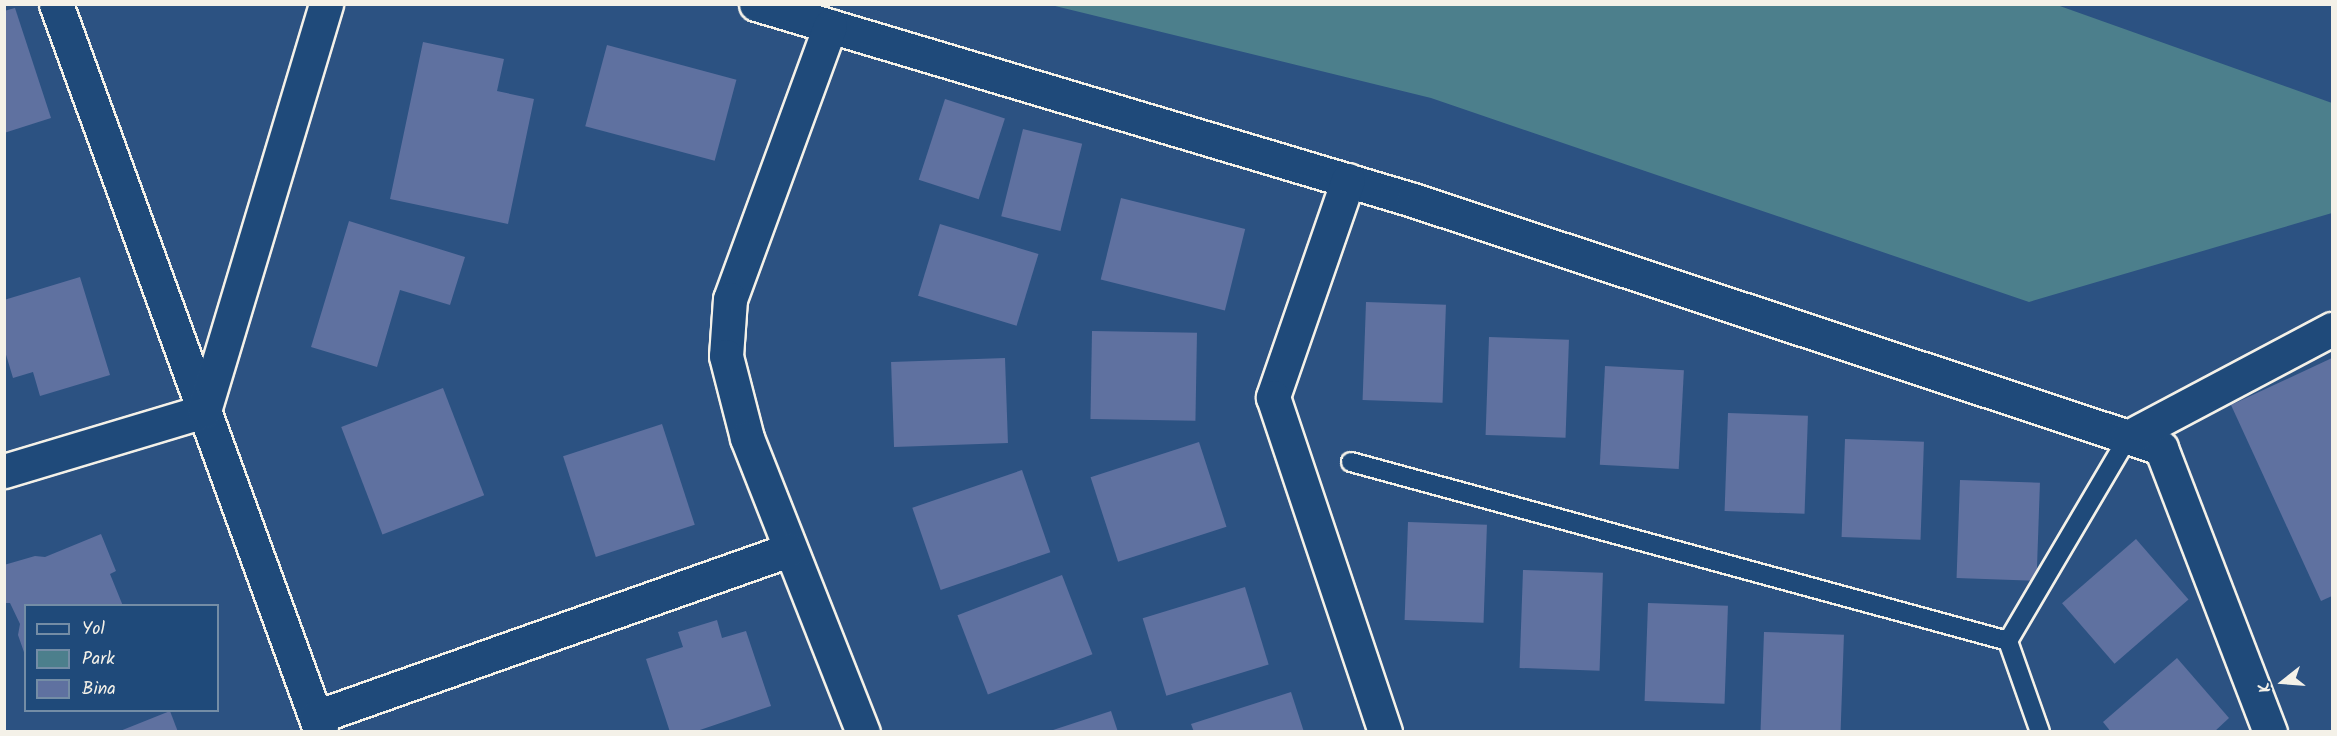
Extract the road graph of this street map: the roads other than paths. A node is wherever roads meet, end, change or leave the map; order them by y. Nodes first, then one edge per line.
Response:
1 (56, 4) edge
2 (326, 4) edge
3 (756, 4) edge
4 (830, 26) junction
5 (1348, 180) junction
6 (2332, 329) edge
7 (204, 411) junction
8 (2128, 437) junction
9 (1351, 462) dead end
10 (4, 471) edge
11 (789, 550) junction
12 (2008, 641) junction
13 (319, 724) edge
14 (863, 732) edge
15 (1385, 732) edge
16 (2040, 732) edge
17 (2270, 732) edge

1 - 7 street
2 - 7 street
3 - 4 street
4 - 5 street
4 - 11 street
5 - 8 street
5 - 15 street
6 - 8 street
7 - 10 street
7 - 13 street
8 - 12 lane
8 - 17 street
9 - 12 lane
11 - 13 street
11 - 14 street
12 - 16 lane

